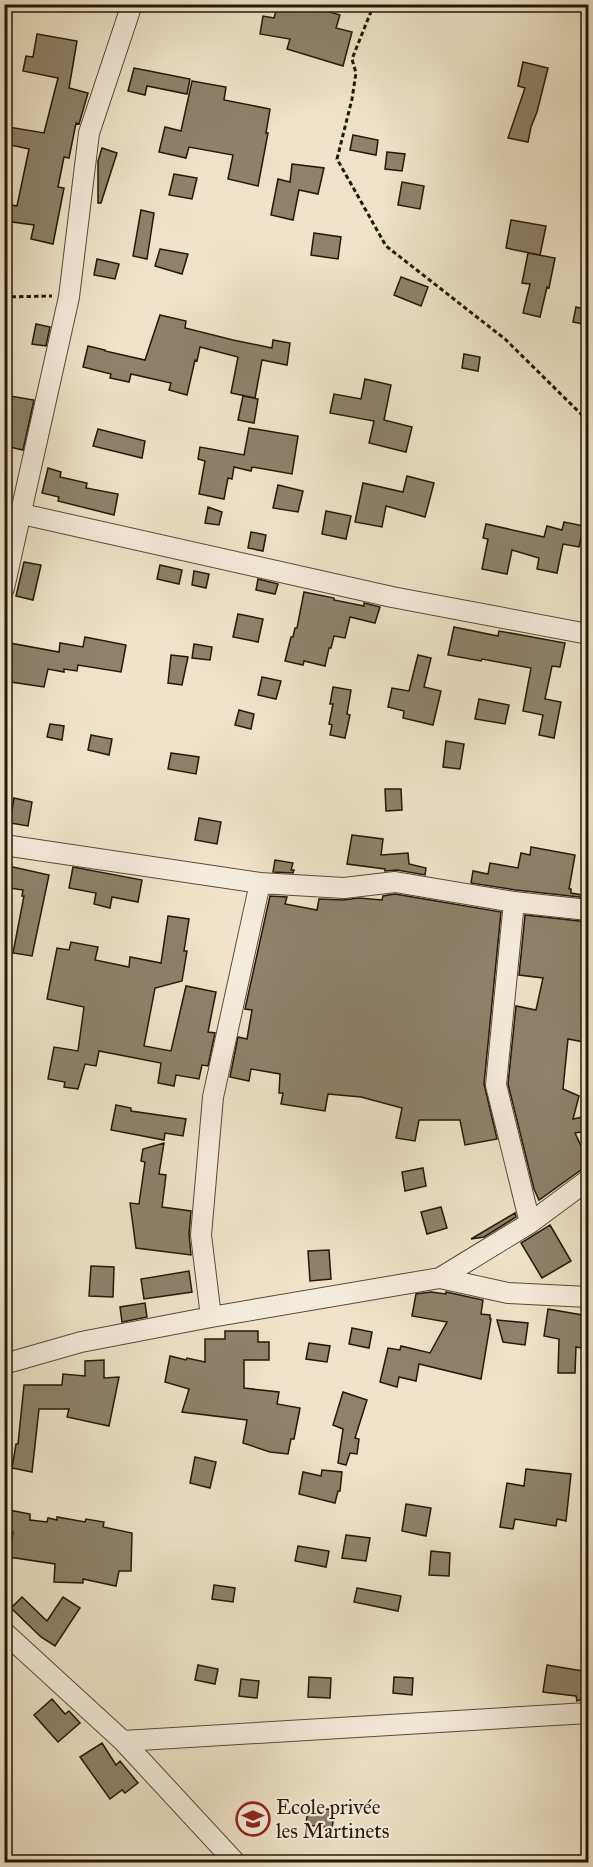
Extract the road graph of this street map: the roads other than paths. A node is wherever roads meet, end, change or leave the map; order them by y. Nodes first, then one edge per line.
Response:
1 (132, 4) edge
2 (22, 514) junction
3 (4, 588) edge
4 (588, 634) edge
5 (4, 845) edge
6 (260, 883) junction
7 (514, 902) junction
8 (588, 910) edge
9 (588, 1180) edge
10 (530, 1223) junction
11 (440, 1278) junction
12 (588, 1297) edge
13 (210, 1317) junction
14 (4, 1364) edge
15 (4, 1632) edge
16 (588, 1713) edge
17 (123, 1741) junction
18 (236, 1863) edge

1 - 2 street
2 - 3 street
2 - 4 street
5 - 6 street
6 - 7 street
6 - 13 street
7 - 8 street
7 - 10 street
9 - 10 street
10 - 11 street
11 - 12 street
11 - 13 street
13 - 14 street
15 - 17 street
16 - 17 street
17 - 18 street

